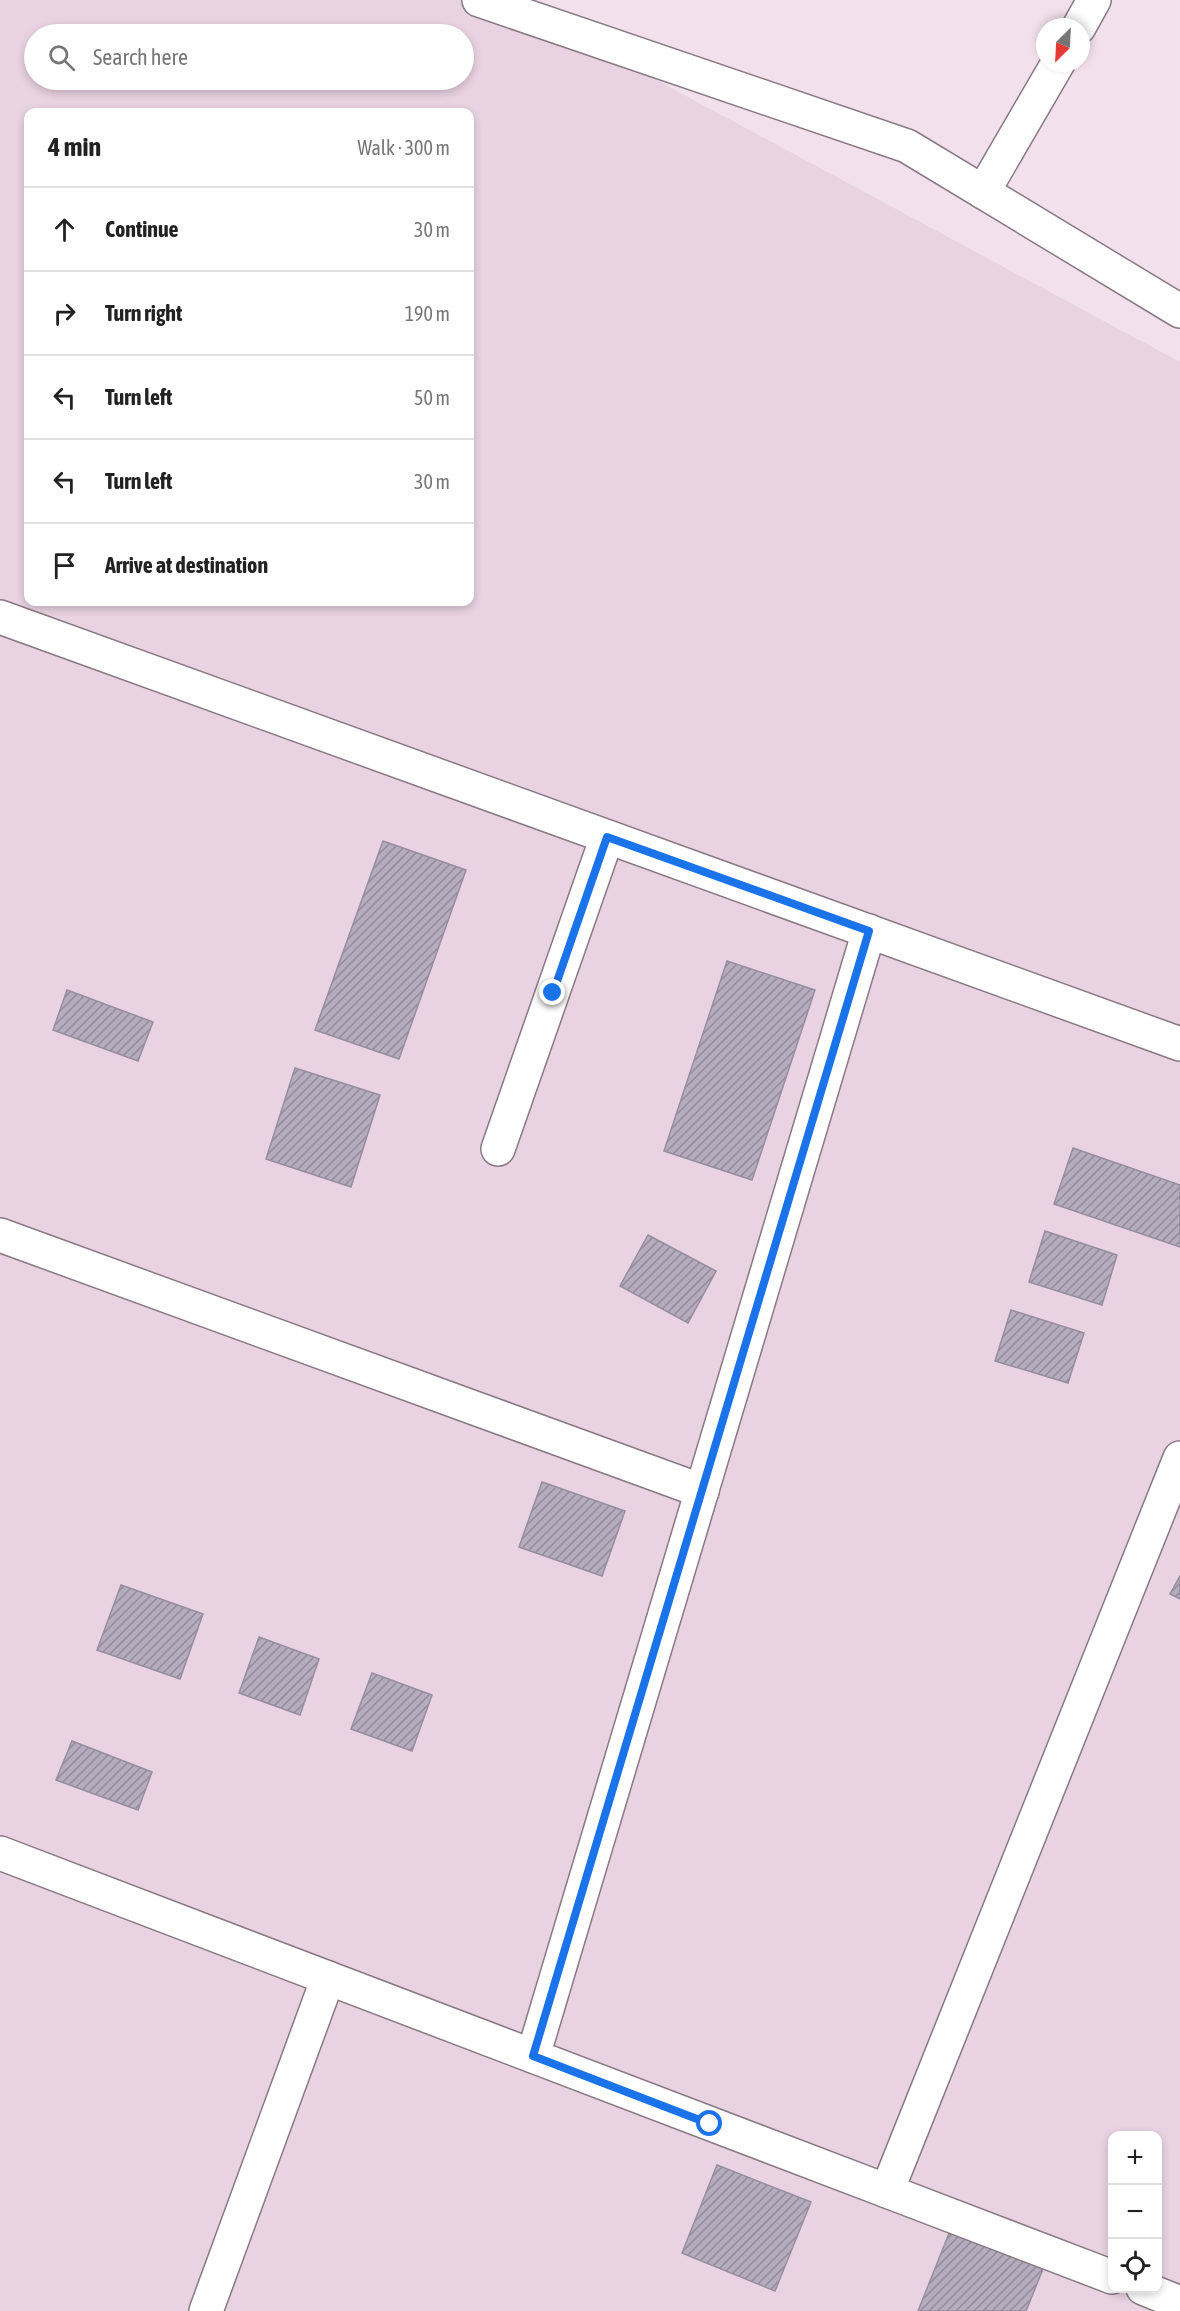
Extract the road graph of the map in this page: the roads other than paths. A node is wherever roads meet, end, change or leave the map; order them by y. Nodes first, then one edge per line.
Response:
1 (479, 0) edge
2 (1094, 0) edge
3 (1083, 18) edge
4 (1053, 72) edge
5 (983, 192) junction
6 (1176, 300) edge
7 (0, 617) edge
8 (607, 837) junction
9 (869, 931) junction
10 (1180, 1044) edge
11 (498, 1149) dead end
12 (0, 1235) edge
13 (1180, 1458) edge
14 (702, 1491) junction
15 (0, 1853) edge
16 (328, 1978) junction
17 (533, 2056) junction
18 (887, 2191) junction
19 (1108, 2275) edge
20 (1154, 2293) edge
21 (1180, 2302) edge
22 (206, 2311) edge

1 - 5 street
2 - 3 street
4 - 5 street
5 - 6 street
7 - 8 street
8 - 9 street
8 - 11 street
9 - 10 street
9 - 14 street
12 - 14 street
13 - 18 street
14 - 17 street
15 - 16 street
16 - 17 street
16 - 22 street
17 - 18 street
18 - 19 street
20 - 21 street

